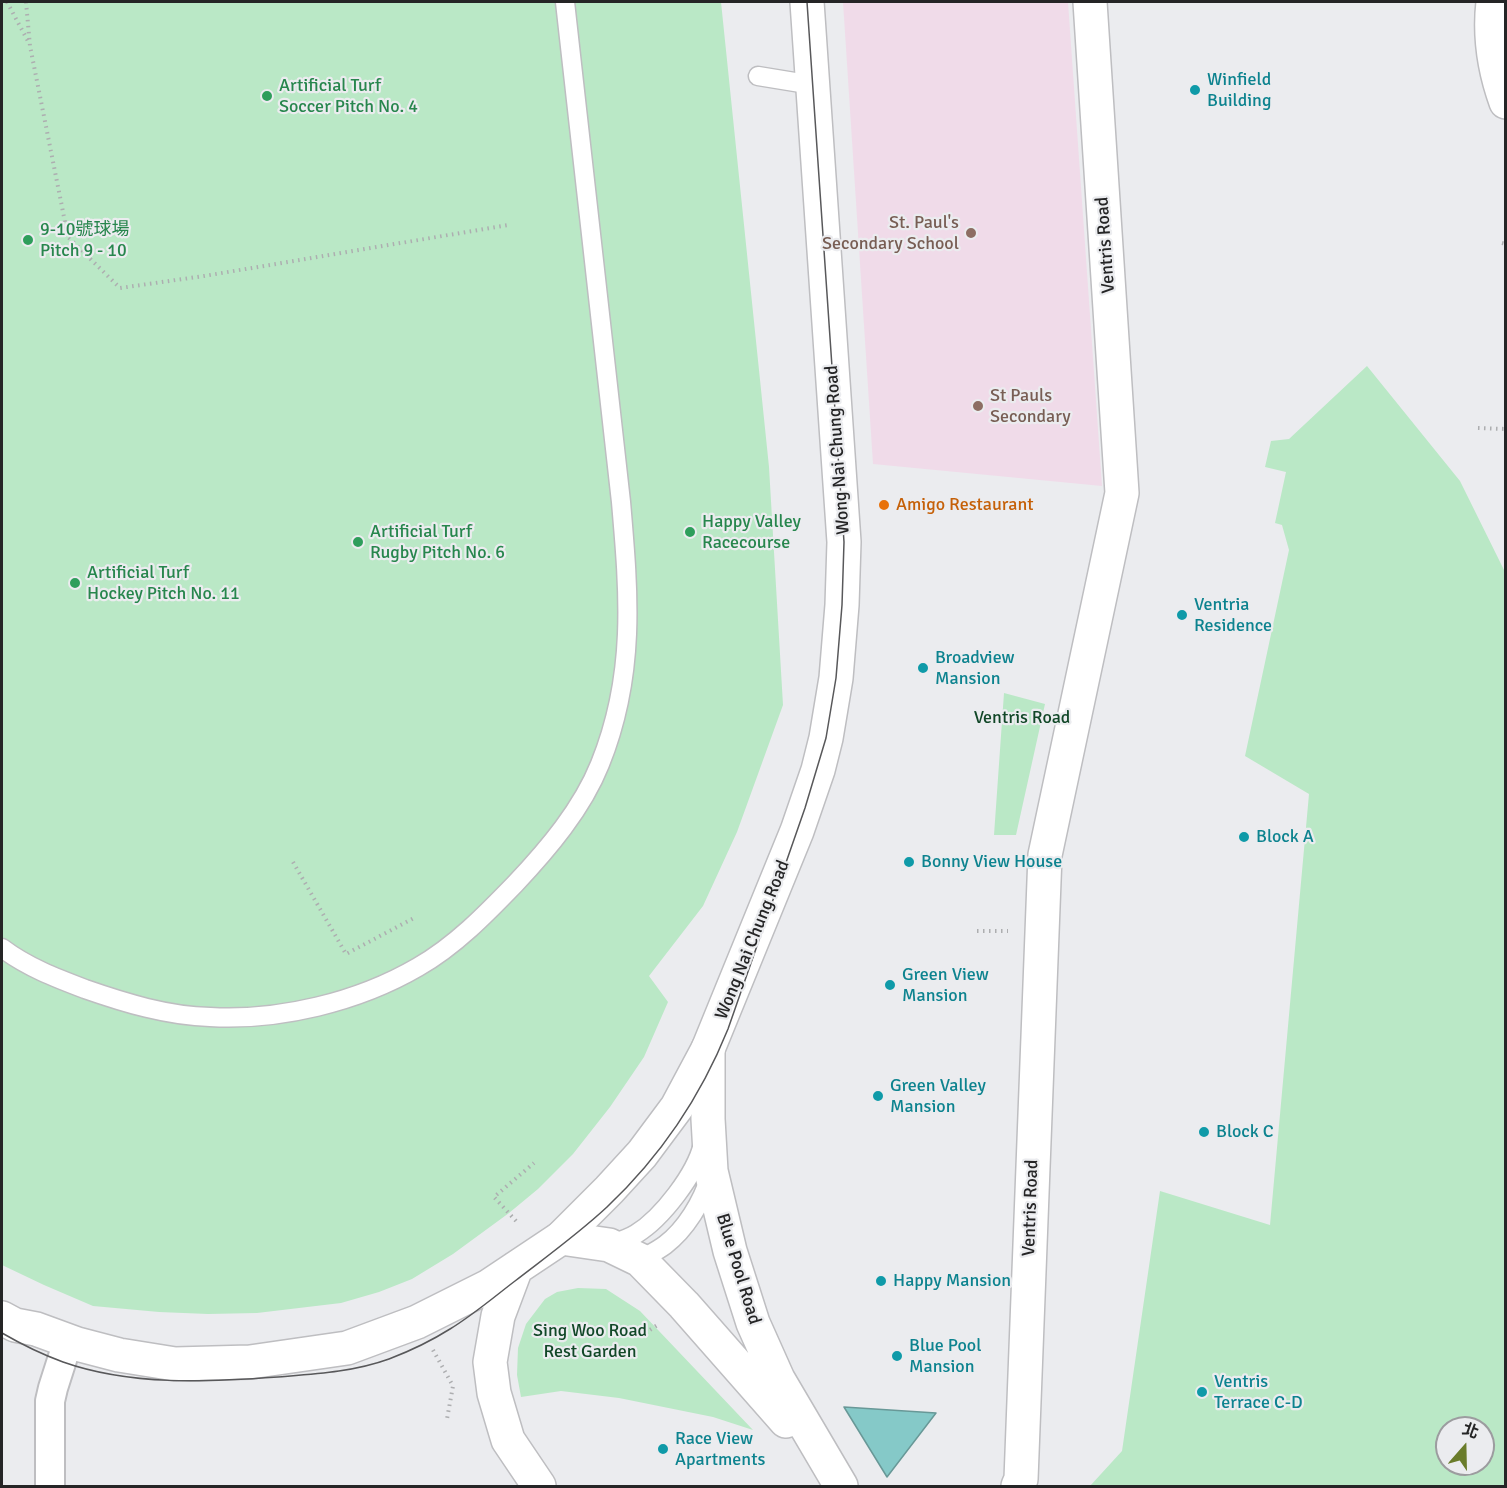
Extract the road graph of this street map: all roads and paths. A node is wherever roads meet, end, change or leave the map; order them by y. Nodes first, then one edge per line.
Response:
1 (7, 2) edge
2 (26, 2) edge
3 (566, 2) edge
4 (807, 2) edge
5 (1090, 2) edge
6 (1492, 9) edge
7 (30, 46) junction
8 (758, 76) dead end
9 (813, 85) junction
10 (1506, 102) edge
11 (508, 225) dead end
12 (1478, 428) dead end
13 (1506, 429) edge
14 (293, 862) dead end
15 (414, 918) dead end
16 (977, 931) dead end
17 (1008, 931) dead end
18 (2, 948) edge
19 (708, 1049) junction
20 (708, 1119) junction
21 (534, 1163) dead end
22 (711, 1171) junction
23 (516, 1221) dead end
24 (561, 1238) junction
25 (609, 1245) junction
26 (640, 1260) junction
27 (516, 1268) junction
28 (2, 1318) edge
29 (660, 1323) dead end
30 (645, 1333) dead end
31 (68, 1341) junction
32 (836, 1479) edge
33 (1019, 1483) edge
34 (50, 1486) edge
35 (539, 1486) edge

1 - 7 path
2 - 7 path
3 - 18 lane
4 - 9 street, Wong Nai Chung Road
5 - 33 street, Ventris Road
6 - 10 street
7 - 11 path
8 - 9 lane
9 - 19 street, Wong Nai Chung Road
12 - 13 path
14 - 15 path
16 - 17 path
19 - 20 street, Blue Pool Road
19 - 24 street, Wong Nai Chung Road
20 - 22 street, Blue Pool Road
20 - 25 lane
21 - 23 path
22 - 26 lane
22 - 32 street, Blue Pool Road
24 - 25 street, Blue Pool Road
24 - 27 street, Wong Nai Chung Road
25 - 26 street, Blue Pool Road
26 - 32 street, Blue Pool Road
27 - 31 street, Wong Nai Chung Road
27 - 35 street
28 - 31 street, Wong Nai Chung Road
29 - 30 path
31 - 34 street

